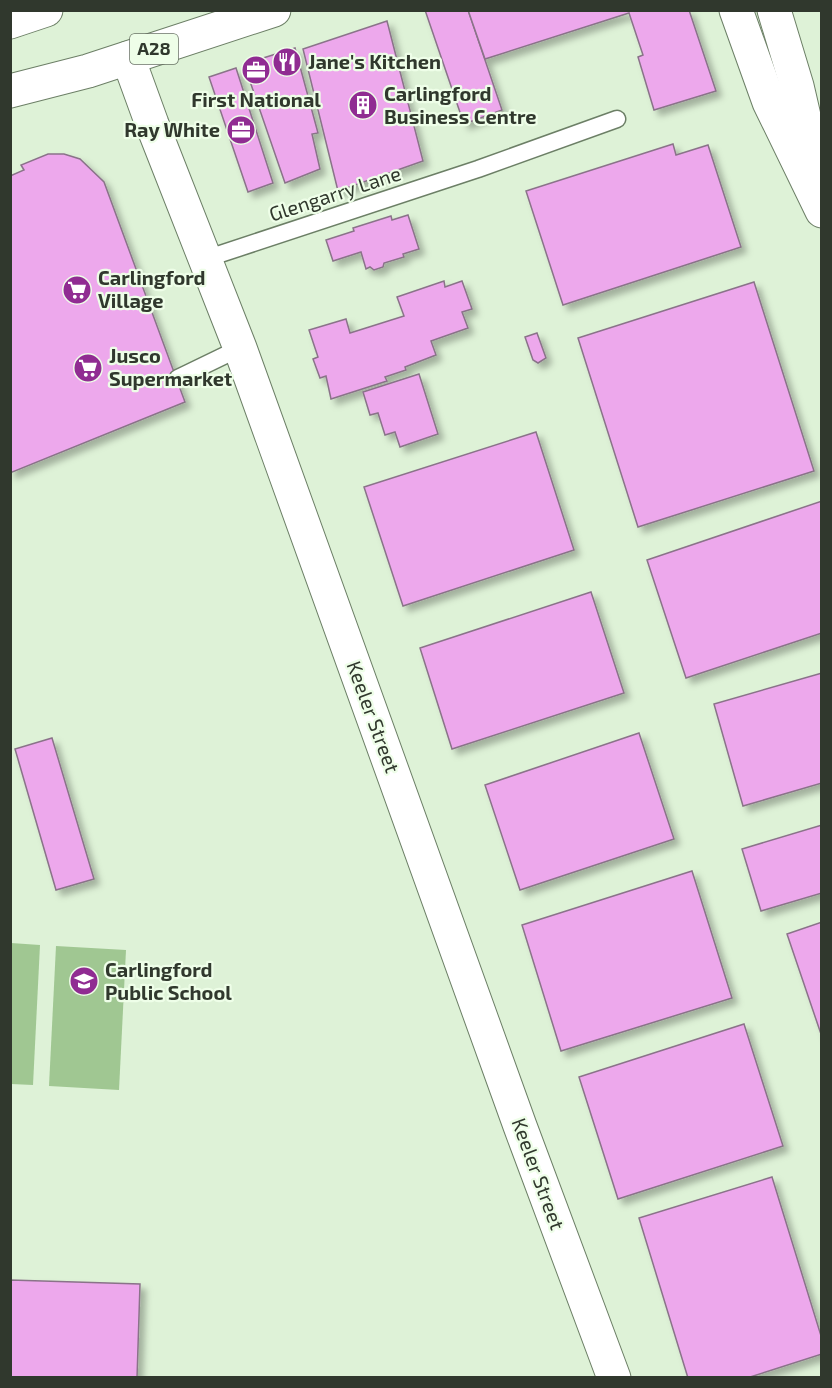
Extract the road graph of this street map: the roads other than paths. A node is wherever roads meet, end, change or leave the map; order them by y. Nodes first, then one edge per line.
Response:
1 (46, 10) edge
2 (274, 10) edge
3 (736, 10) edge
4 (774, 10) edge
5 (10, 21) edge
6 (128, 58) junction
7 (18, 92) edge
8 (617, 119) dead end
9 (822, 192) edge
10 (822, 211) edge
11 (206, 259) junction
12 (240, 348) junction
13 (178, 378) dead end
14 (614, 1377) edge

1 - 5 main road
2 - 6 main road, A28
3 - 10 main road
4 - 9 main road
6 - 7 main road, A28
6 - 11 main road, Keeler Street
8 - 11 lane, Glengarry Lane
11 - 12 main road, Keeler Street
12 - 13 lane
12 - 14 main road, Keeler Street

